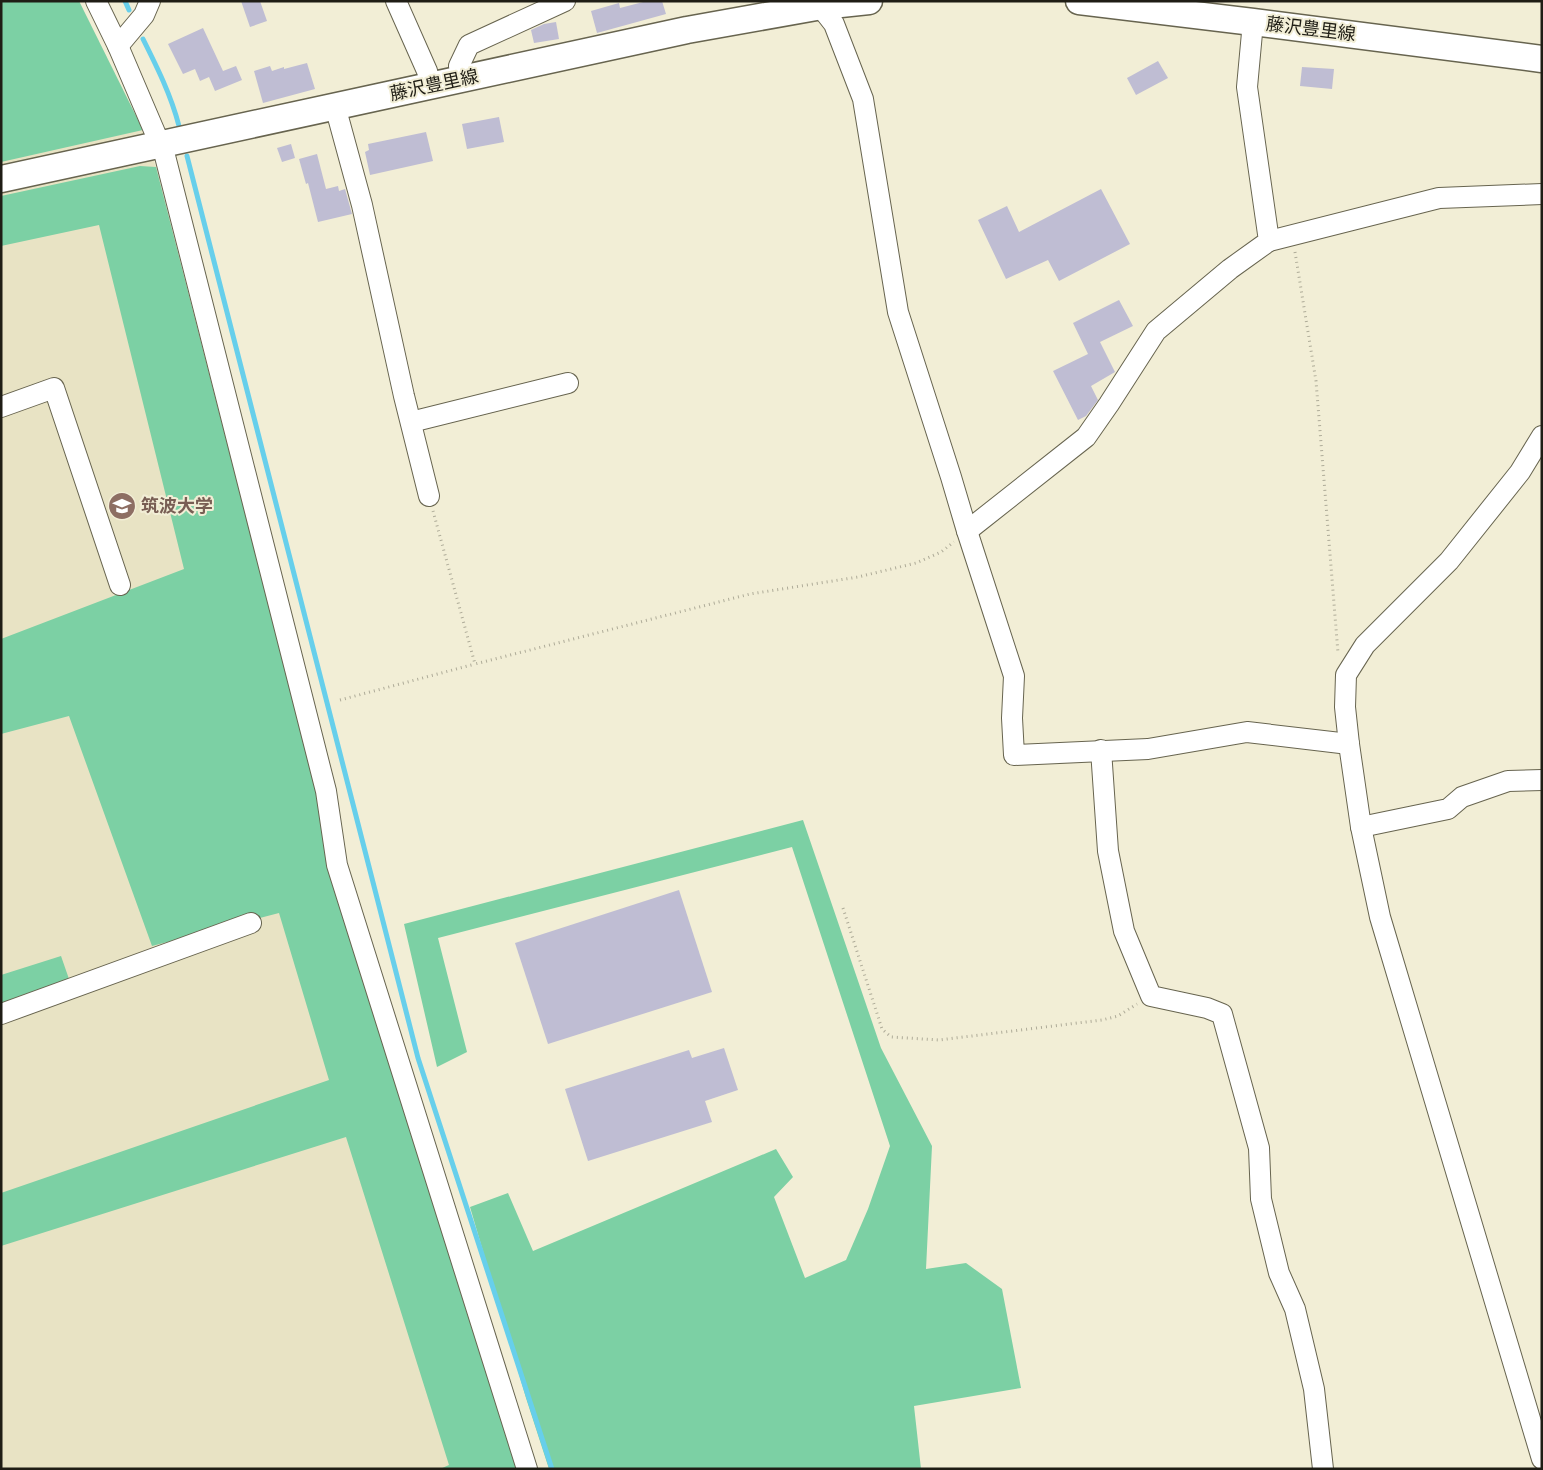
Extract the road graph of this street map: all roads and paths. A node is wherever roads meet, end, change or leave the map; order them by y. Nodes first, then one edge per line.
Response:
1 (96, 1) edge
2 (150, 1) edge
3 (396, 1) edge
4 (565, 1) edge
5 (869, 1) edge
6 (1079, 1) edge
7 (819, 4) edge
8 (1252, 22) junction
9 (118, 46) junction
10 (1542, 59) edge
11 (463, 79) junction
12 (432, 86) junction
13 (335, 106) junction
14 (162, 144) junction
15 (1, 178) edge
16 (1542, 194) edge
17 (1292, 235) junction
18 (1269, 241) junction
19 (568, 383) dead end
20 (1, 407) edge
21 (411, 422) junction
22 (1542, 436) edge
23 (429, 496) joint
24 (967, 531) junction
25 (120, 585) dead end
26 (476, 664) junction
27 (1352, 665) junction
28 (340, 700) dead end
29 (1349, 744) junction
30 (1101, 750) junction
31 (1542, 780) edge
32 (1361, 827) junction
33 (843, 908) dead end
34 (251, 924) dead end
35 (1151, 996) junction
36 (1, 1014) edge
37 (1542, 1459) edge
38 (527, 1469) edge
39 (1324, 1469) edge

1 - 9 street
2 - 9 street
3 - 12 street
4 - 11 street
5 - 7 main road, 藤沢豊里線
6 - 8 main road, 藤沢豊里線
7 - 11 main road, 藤沢豊里線
7 - 24 street
8 - 10 main road, 藤沢豊里線
8 - 18 street
9 - 14 street
11 - 12 main road, 藤沢豊里線
12 - 13 main road, 藤沢豊里線
13 - 14 main road, 藤沢豊里線
13 - 21 street
14 - 15 main road, 藤沢豊里線
14 - 38 street
16 - 17 street
17 - 18 street
17 - 27 path
18 - 24 street
19 - 21 street
20 - 25 street
21 - 23 street
22 - 27 street
23 - 26 path
24 - 26 path
24 - 30 street
26 - 28 path
27 - 29 street
29 - 30 street
29 - 32 street
30 - 35 street
31 - 32 street
32 - 37 street
33 - 35 path
34 - 36 street
35 - 39 street

